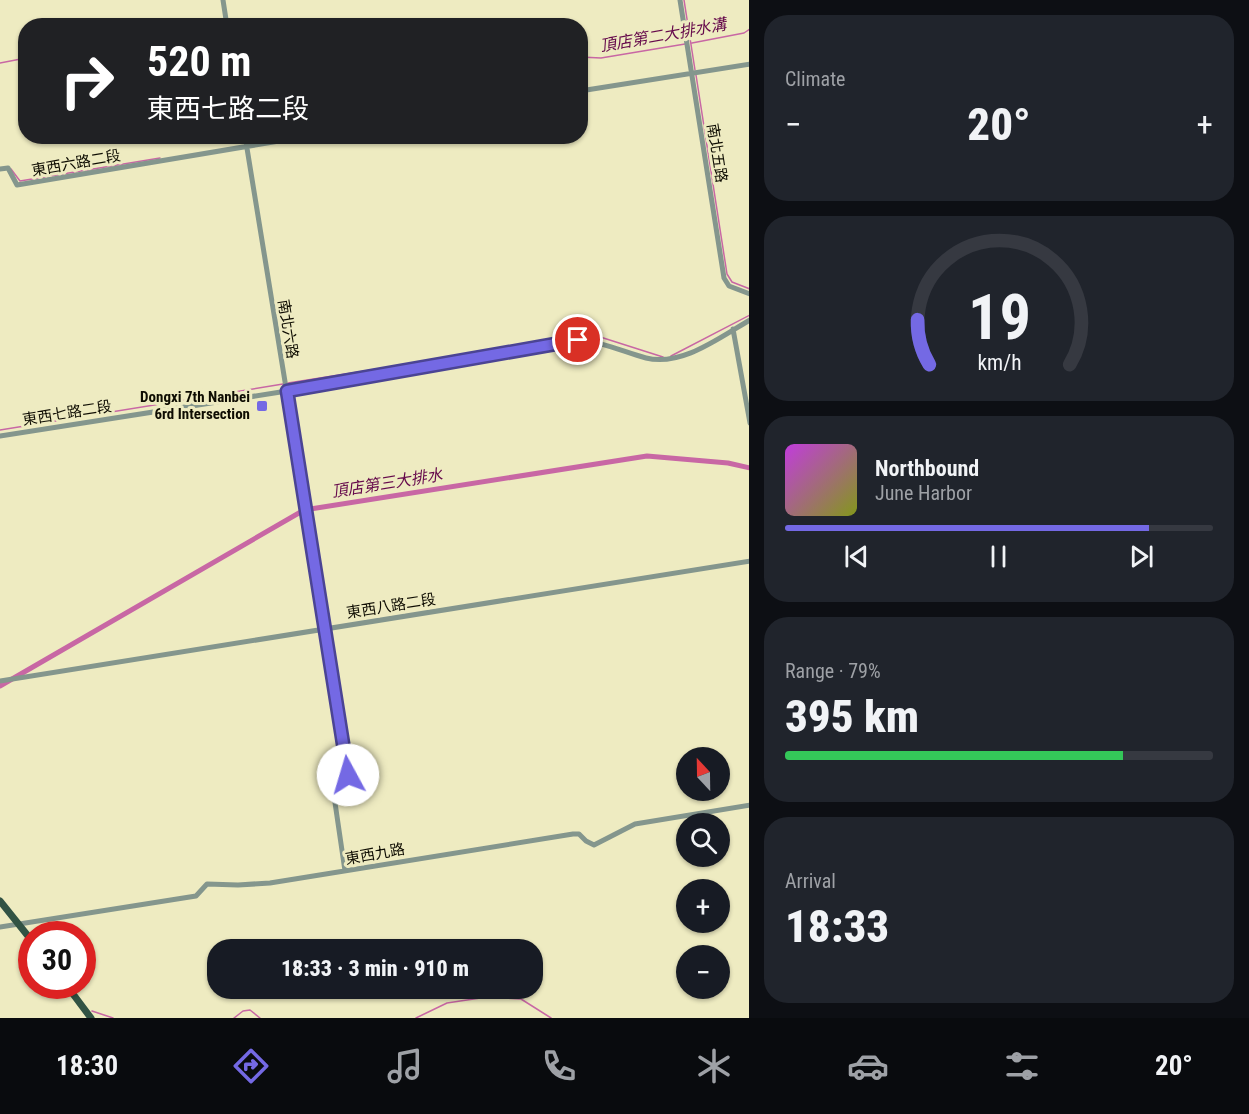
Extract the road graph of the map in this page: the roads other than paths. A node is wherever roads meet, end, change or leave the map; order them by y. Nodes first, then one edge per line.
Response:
1 (223, 0) edge
2 (680, 0) edge
3 (226, 18) edge
4 (749, 64) edge
5 (692, 74) junction
6 (588, 90) edge
7 (246, 144) edge
8 (264, 144) edge
9 (247, 147) junction
10 (0, 169) edge
11 (749, 294) edge
12 (749, 321) edge
13 (734, 329) junction
14 (287, 391) junction
15 (749, 417) edge
16 (0, 436) edge
17 (749, 561) edge
18 (324, 629) junction
19 (0, 681) edge
20 (749, 805) edge
21 (345, 871) junction
22 (0, 901) edge
23 (37, 921) edge
24 (18, 924) joint
25 (0, 927) edge
26 (77, 999) edge
27 (91, 1018) edge

1 - 3 street
2 - 5 street, 南北五路
4 - 5 street
5 - 6 street
5 - 11 street, 南北五路
7 - 9 street, 南北六路
8 - 9 street, 東西六路二段
9 - 10 street, 東西六路二段
9 - 14 street, 南北六路
12 - 13 street, 東西七路二段
13 - 14 street, 東西七路二段
13 - 15 street
14 - 16 street, 東西七路二段
14 - 18 street, 南北六路
17 - 18 street, 東西八路二段
18 - 19 street, 東西八路二段
18 - 21 street, 南北六路
20 - 21 street, 東西九路
21 - 23 street, 東西九路
22 - 24 main road
24 - 25 street, 東西九路
26 - 27 main road

